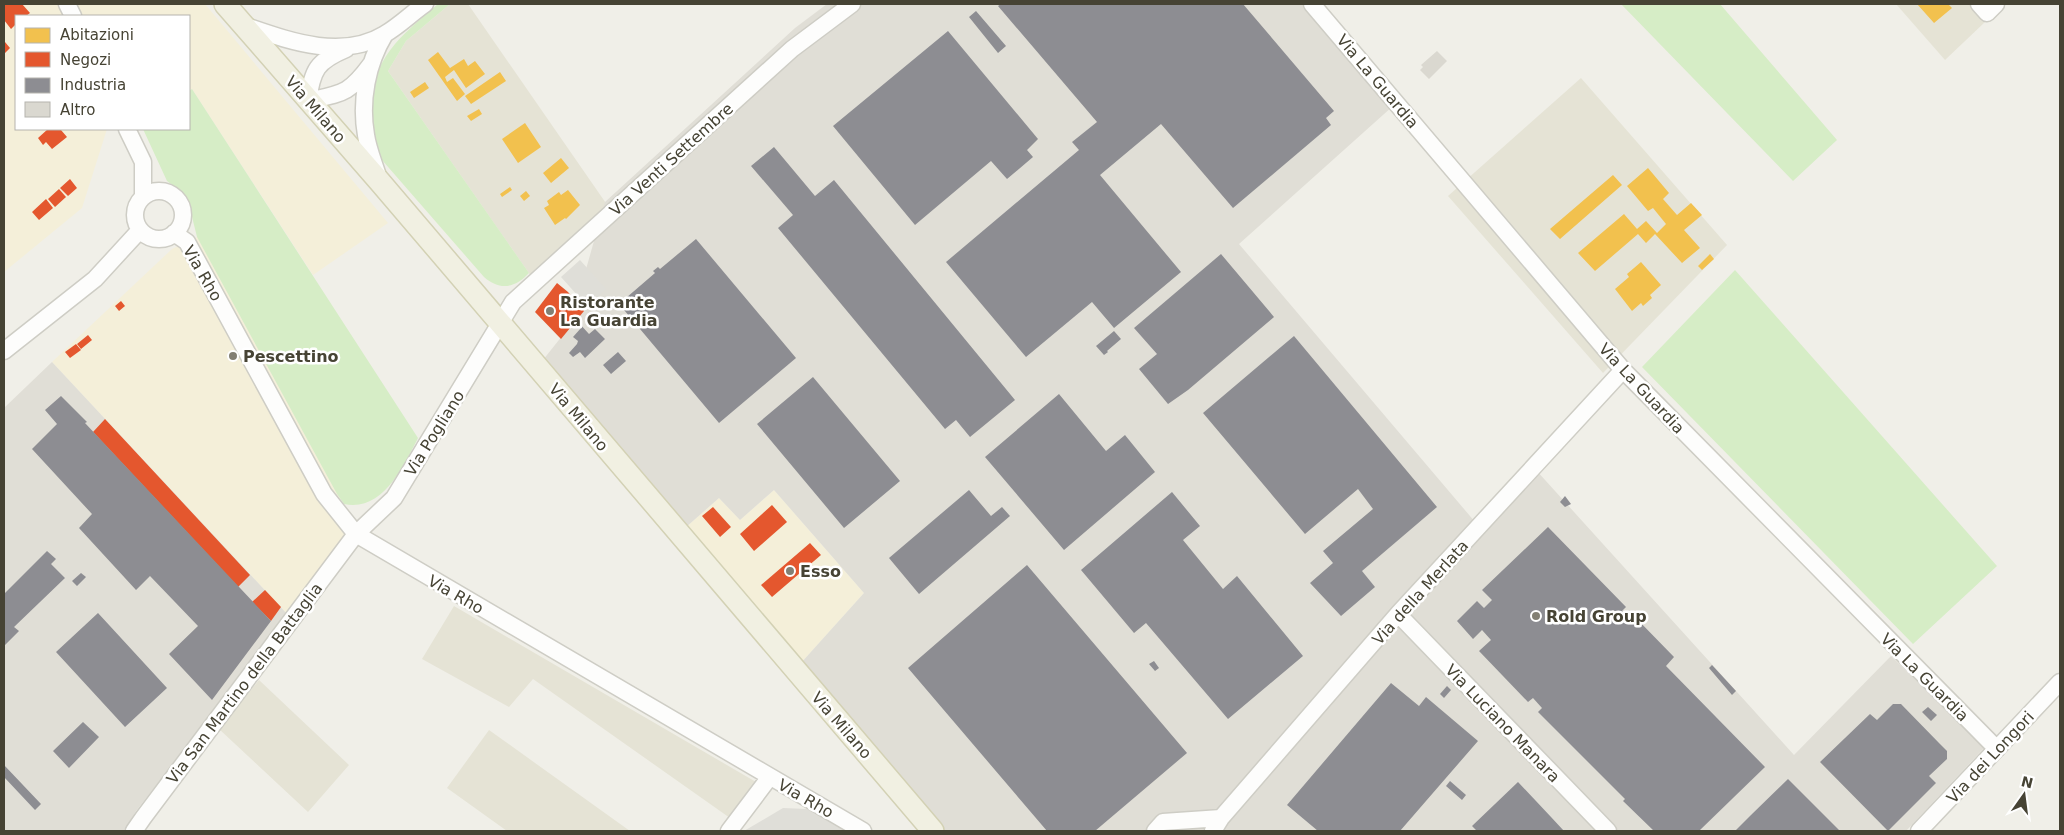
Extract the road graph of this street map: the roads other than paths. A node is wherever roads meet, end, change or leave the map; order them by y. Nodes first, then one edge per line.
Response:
1 (225, 4) edge
2 (425, 4) edge
3 (852, 4) edge
4 (1312, 4) edge
5 (243, 25) junction
6 (385, 34) junction
7 (356, 45) junction
8 (371, 64) junction
9 (308, 101) junction
10 (127, 130) edge
11 (380, 182) junction
12 (143, 196) junction
13 (140, 230) junction
14 (174, 233) junction
15 (500, 323) junction
16 (4, 351) edge
17 (1623, 370) junction
18 (356, 534) junction
19 (1398, 614) junction
20 (2060, 682) edge
21 (1997, 749) junction
22 (769, 778) junction
23 (1217, 824) edge
24 (134, 831) edge
25 (729, 831) edge
26 (863, 831) edge
27 (933, 831) edge
28 (1155, 831) edge
29 (1608, 831) edge
30 (1919, 831) edge

1 - 5 main road, Via Milano
2 - 6 street
3 - 15 street, Via Venti Settembre
4 - 17 street, Via La Guardia
5 - 7 street
5 - 9 main road, Via Milano
6 - 7 street
6 - 8 street
7 - 9 street
8 - 9 street
8 - 11 street
9 - 11 main road, Via Milano
10 - 12 street
11 - 15 main road, Via Milano
12 - 13 street
12 - 14 street, Via Rho
13 - 14 street, Via Rho
13 - 16 street
14 - 18 street, Via Rho
15 - 18 street, Via Pogliano
15 - 27 main road, Via Milano
17 - 19 street, Via della Merlata
17 - 21 street, Via La Guardia
18 - 22 street, Via Rho
18 - 24 street, Via San Martino della Battaglia
19 - 23 street, Via della Merlata
19 - 29 street, Via Luciano Manara
20 - 21 street, Via dei Longori
21 - 30 street, Via dei Longori
22 - 25 street
22 - 26 street, Via Rho
23 - 28 street, Via della Merlata

